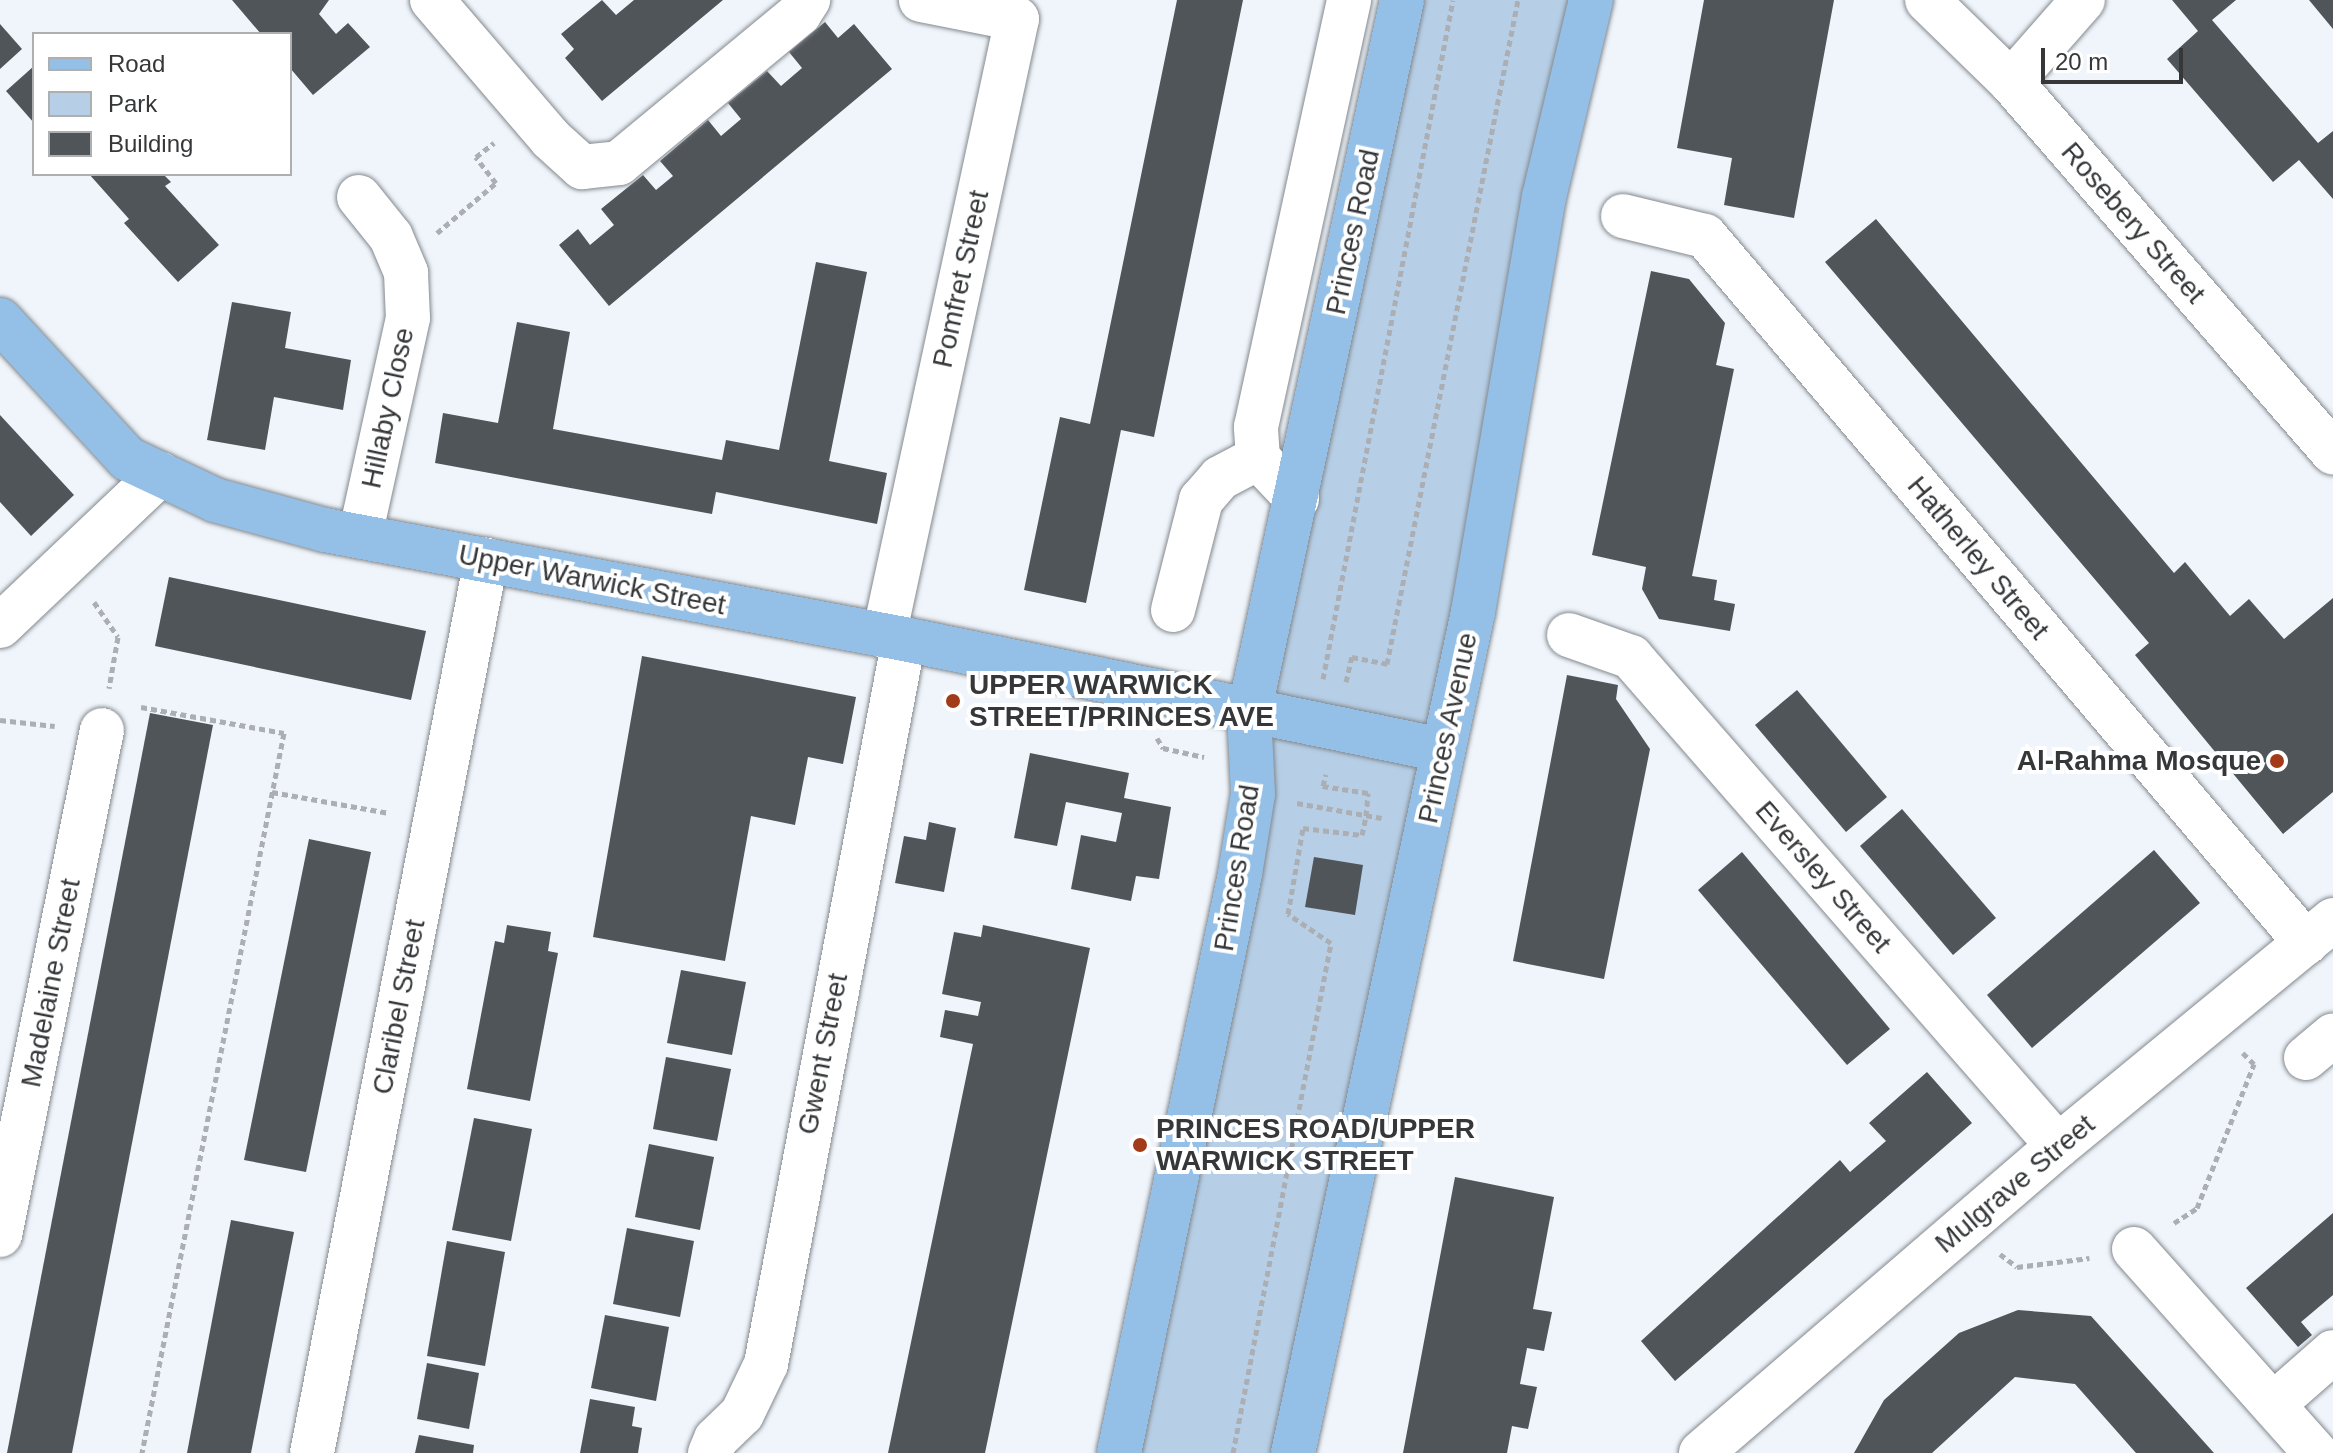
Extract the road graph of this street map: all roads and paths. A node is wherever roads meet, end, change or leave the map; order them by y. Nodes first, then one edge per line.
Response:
1 (432, 0) edge
2 (808, 0) edge
3 (921, 0) edge
4 (1349, 0) edge
5 (1402, 0) edge
6 (1591, 0) edge
7 (1927, 0) edge
8 (2083, 0) edge
9 (1019, 10) edge
10 (2011, 82) junction
11 (531, 116) junction
12 (359, 197) dead end
13 (1623, 216) dead end
14 (398, 254) junction
15 (0, 320) edge
16 (2333, 453) edge
17 (1258, 458) junction
18 (160, 474) junction
19 (1297, 499) junction
20 (360, 536) junction
21 (486, 560) junction
22 (68, 562) junction
23 (1173, 610) dead end
24 (0, 626) edge
25 (1569, 635) dead end
26 (894, 637) junction
27 (1249, 713) junction
28 (104, 715) junction
29 (0, 720) edge
30 (1442, 750) junction
31 (272, 792) junction
32 (1253, 794) junction
33 (435, 822) junction
34 (1427, 826) junction
35 (2320, 932) edge
36 (2210, 1022) junction
37 (2058, 1146) junction
38 (1964, 1226) junction
39 (0, 1235) edge
40 (2134, 1249) junction
41 (2333, 1352) edge
42 (2275, 1403) junction
43 (142, 1453) edge
44 (312, 1453) edge
45 (710, 1453) edge
46 (1119, 1453) edge
47 (1293, 1453) edge
48 (1701, 1453) edge
49 (2316, 1453) edge

1 - 11 street
2 - 11 street
3 - 9 street, Pomfret Street
4 - 17 street
5 - 19 main road, Princes Road
6 - 30 main road, Princes Avenue
7 - 10 street, Rosebery Street
8 - 10 street
9 - 26 street, Pomfret Street
10 - 16 street, Rosebery Street
11 - 14 path
12 - 14 street, Hillaby Close
13 - 35 street, Hatherley Street
14 - 20 street, Hillaby Close
15 - 18 main road, Upper Warwick Street
17 - 19 street
17 - 23 street
18 - 20 main road, Upper Warwick Street
18 - 22 street
19 - 27 main road, Princes Road
20 - 21 main road, Upper Warwick Street
21 - 26 main road, Upper Warwick Street
21 - 33 street, Claribel Street
22 - 24 street
22 - 28 path
25 - 37 street, Eversley Street
26 - 27 main road, Upper Warwick Street
26 - 45 street, Gwent Street
27 - 30 main road, Upper Warwick Street
27 - 32 main road, Princes Road
28 - 29 path
28 - 31 path
28 - 39 street, Madelaine Street
30 - 34 main road, Princes Avenue
31 - 33 path
31 - 43 path
32 - 34 path
32 - 46 main road, Princes Road
33 - 44 street, Claribel Street
34 - 47 main road, Princes Avenue
35 - 36 street, Mulgrave Street
36 - 37 street, Mulgrave Street
36 - 40 path
37 - 38 street, Mulgrave Street
38 - 40 path
38 - 48 street, Mulgrave Street
40 - 42 street
41 - 42 street
42 - 49 street

